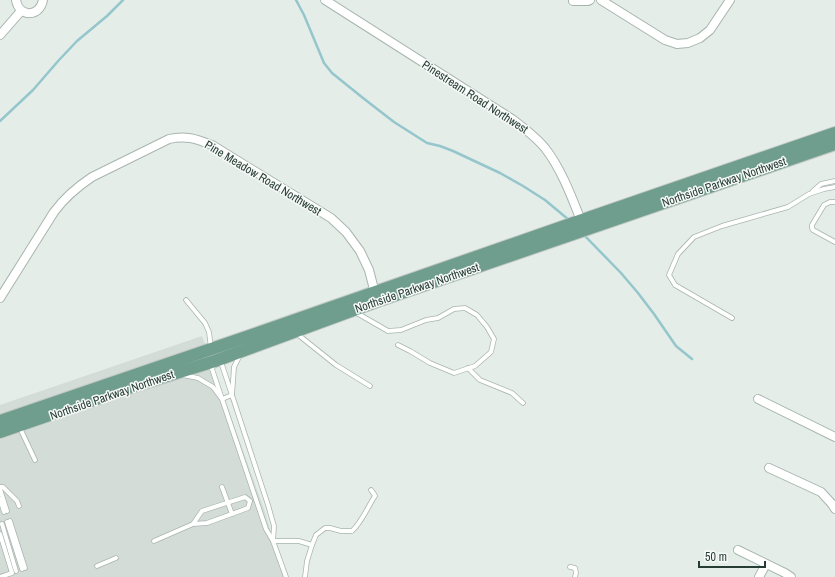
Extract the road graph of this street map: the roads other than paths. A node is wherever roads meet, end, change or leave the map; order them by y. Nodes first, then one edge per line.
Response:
1 (16, 0) edge
2 (43, 0) edge
3 (325, 0) edge
4 (572, 0) edge
5 (590, 0) edge
6 (601, 0) edge
7 (730, 0) edge
8 (21, 10) junction
9 (0, 35) edge
10 (835, 133) edge
11 (835, 144) edge
12 (835, 181) edge
13 (835, 186) edge
14 (810, 194) junction
15 (835, 202) edge
16 (583, 225) junction
17 (835, 242) edge
18 (376, 297) junction
19 (0, 298) edge
20 (186, 300) dead end
21 (353, 310) junction
22 (732, 318) dead end
23 (294, 332) junction
24 (398, 345) dead end
25 (242, 351) junction
26 (213, 355) junction
27 (468, 368) junction
28 (176, 373) junction
29 (370, 386) dead end
30 (232, 395) junction
31 (222, 399) junction
32 (758, 399) dead end
33 (523, 403) dead end
34 (0, 421) edge
35 (19, 426) junction
36 (0, 432) edge
37 (835, 437) edge
38 (35, 460) dead end
39 (769, 468) dead end
40 (222, 487) dead end
41 (0, 488) edge
42 (371, 490) dead end
43 (265, 496) junction
44 (0, 499) edge
45 (255, 499) junction
46 (250, 501) junction
47 (228, 503) junction
48 (19, 506) dead end
49 (835, 509) edge
50 (232, 514) junction
51 (9, 521) dead end
52 (2, 524) dead end
53 (193, 524) junction
54 (0, 534) edge
55 (154, 541) dead end
56 (273, 541) junction
57 (312, 545) junction
58 (738, 550) dead end
59 (116, 558) dead end
60 (766, 564) junction
61 (98, 566) dead end
62 (570, 567) dead end
63 (23, 568) dead end
64 (14, 572) junction
65 (6, 576) edge
66 (0, 577) edge
67 (286, 577) edge
68 (305, 577) edge
69 (575, 577) edge
70 (759, 577) edge
71 (791, 577) edge

1 - 8 street
2 - 8 street
3 - 16 street, Pinestream Road Northwest
4 - 5 street
6 - 7 street
8 - 9 street
10 - 16 main road, Northside Parkway Northwest
11 - 16 main road, Northside Parkway Northwest
12 - 14 lane
13 - 14 lane
14 - 22 lane
15 - 17 lane
16 - 18 main road, Northside Parkway Northwest
18 - 19 street, Pine Meadow Road Northwest
18 - 21 main road, Northside Parkway Northwest
18 - 26 main road, Northside Parkway Northwest
20 - 26 lane
21 - 23 main road, Northside Parkway Northwest
21 - 27 lane
23 - 25 main road, Northside Parkway Northwest
23 - 29 lane
24 - 27 lane
25 - 26 main road, Northside Parkway Northwest
25 - 30 lane
26 - 28 main road, Northside Parkway Northwest
26 - 30 lane
26 - 31 lane
26 - 34 main road, Northside Parkway Northwest
27 - 33 lane
28 - 31 lane
28 - 35 main road, Northside Parkway Northwest
30 - 31 lane
30 - 43 lane
31 - 45 lane
32 - 37 street
35 - 36 main road, Northside Parkway Northwest
35 - 38 lane
39 - 49 street
40 - 47 lane
41 - 44 lane
41 - 48 lane
42 - 57 lane
43 - 45 lane
43 - 56 lane
45 - 46 lane
45 - 56 lane
46 - 47 lane
46 - 50 lane
47 - 50 lane
47 - 53 lane
50 - 53 lane
51 - 63 lane
52 - 64 lane
53 - 55 lane
54 - 64 lane
56 - 57 lane
56 - 67 lane
57 - 68 lane
58 - 60 street
59 - 61 lane
60 - 70 street
60 - 71 street
62 - 69 lane
64 - 65 lane
65 - 66 lane

